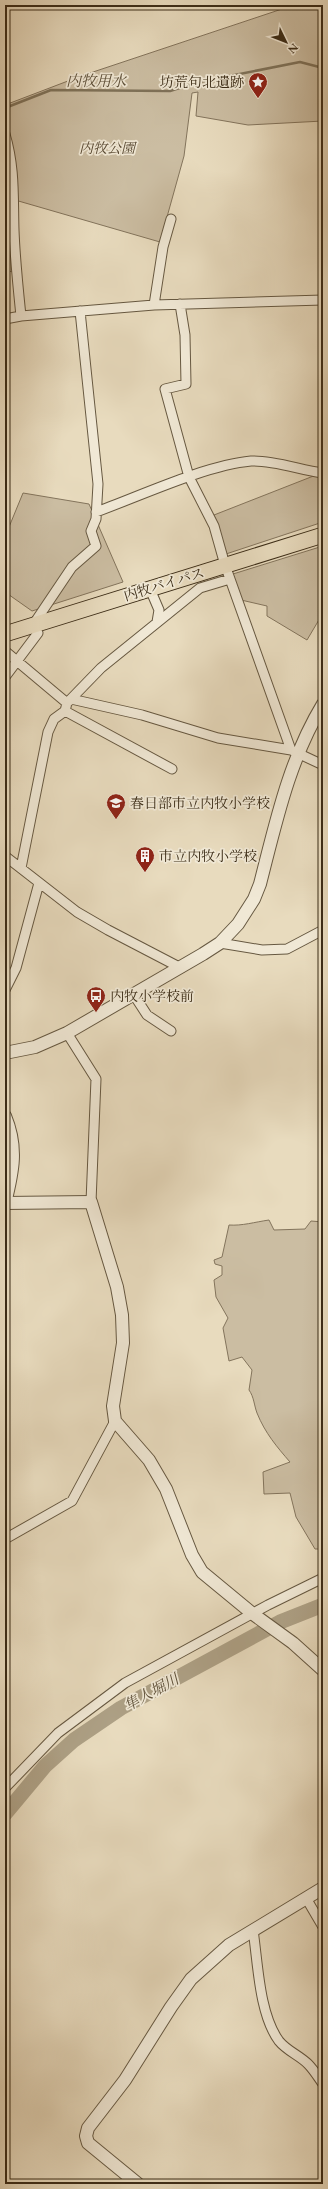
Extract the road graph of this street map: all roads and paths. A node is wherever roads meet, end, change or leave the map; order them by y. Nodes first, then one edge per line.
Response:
1 (5, 134) edge
2 (171, 219) dead end
3 (323, 300) edge
4 (180, 304) junction
5 (154, 305) junction
6 (80, 311) junction
7 (21, 316) junction
8 (5, 319) edge
9 (323, 473) edge
10 (189, 477) junction
11 (96, 512) junction
12 (323, 535) edge
13 (227, 572) junction
14 (150, 588) junction
15 (157, 622) junction
16 (36, 629) junction
17 (5, 634) edge
18 (5, 651) edge
19 (18, 660) junction
20 (5, 677) edge
21 (68, 704) junction
22 (323, 704) edge
23 (294, 751) junction
24 (323, 765) edge
25 (172, 769) dead end
26 (5, 856) edge
27 (21, 868) junction
28 (39, 883) junction
29 (323, 930) edge
30 (220, 943) junction
31 (181, 968) junction
32 (5, 990) edge
33 (134, 995) junction
34 (171, 1031) dead end
35 (67, 1033) junction
36 (5, 1053) edge
37 (5, 1116) edge
38 (90, 1202) junction
39 (115, 1421) junction
40 (5, 1539) edge
41 (323, 1578) edge
42 (253, 1614) junction
43 (323, 1670) edge
44 (5, 1788) edge
45 (323, 1888) edge
46 (306, 1898) junction
47 (323, 1928) edge
48 (253, 1930) junction
49 (323, 2084) edge
50 (138, 2184) edge

1 - 7 street
2 - 5 street
3 - 4 street
4 - 5 street
4 - 10 street
5 - 6 street
6 - 7 street
6 - 11 street
7 - 8 street
9 - 10 street
10 - 11 street
10 - 13 street
11 - 16 street
12 - 13 main road, 内牧バイパス
13 - 14 main road, 内牧バイパス
13 - 15 street
13 - 23 street
14 - 15 street
14 - 16 main road, 内牧バイパス
15 - 21 street
16 - 17 main road, 内牧バイパス
16 - 19 street
18 - 19 street
19 - 20 street
19 - 21 street
21 - 23 street
21 - 25 street
21 - 27 street
22 - 23 street
23 - 24 street
23 - 30 street
26 - 27 street
27 - 28 street
28 - 31 street
28 - 32 street
29 - 30 street
30 - 31 street
31 - 33 street
33 - 34 street
33 - 35 street
35 - 36 street
35 - 38 street
37 - 38 street
38 - 39 street
39 - 40 street
39 - 42 street
41 - 42 street
42 - 43 street
42 - 44 street
45 - 46 street
46 - 47 street
46 - 48 street
48 - 49 street
48 - 50 street

